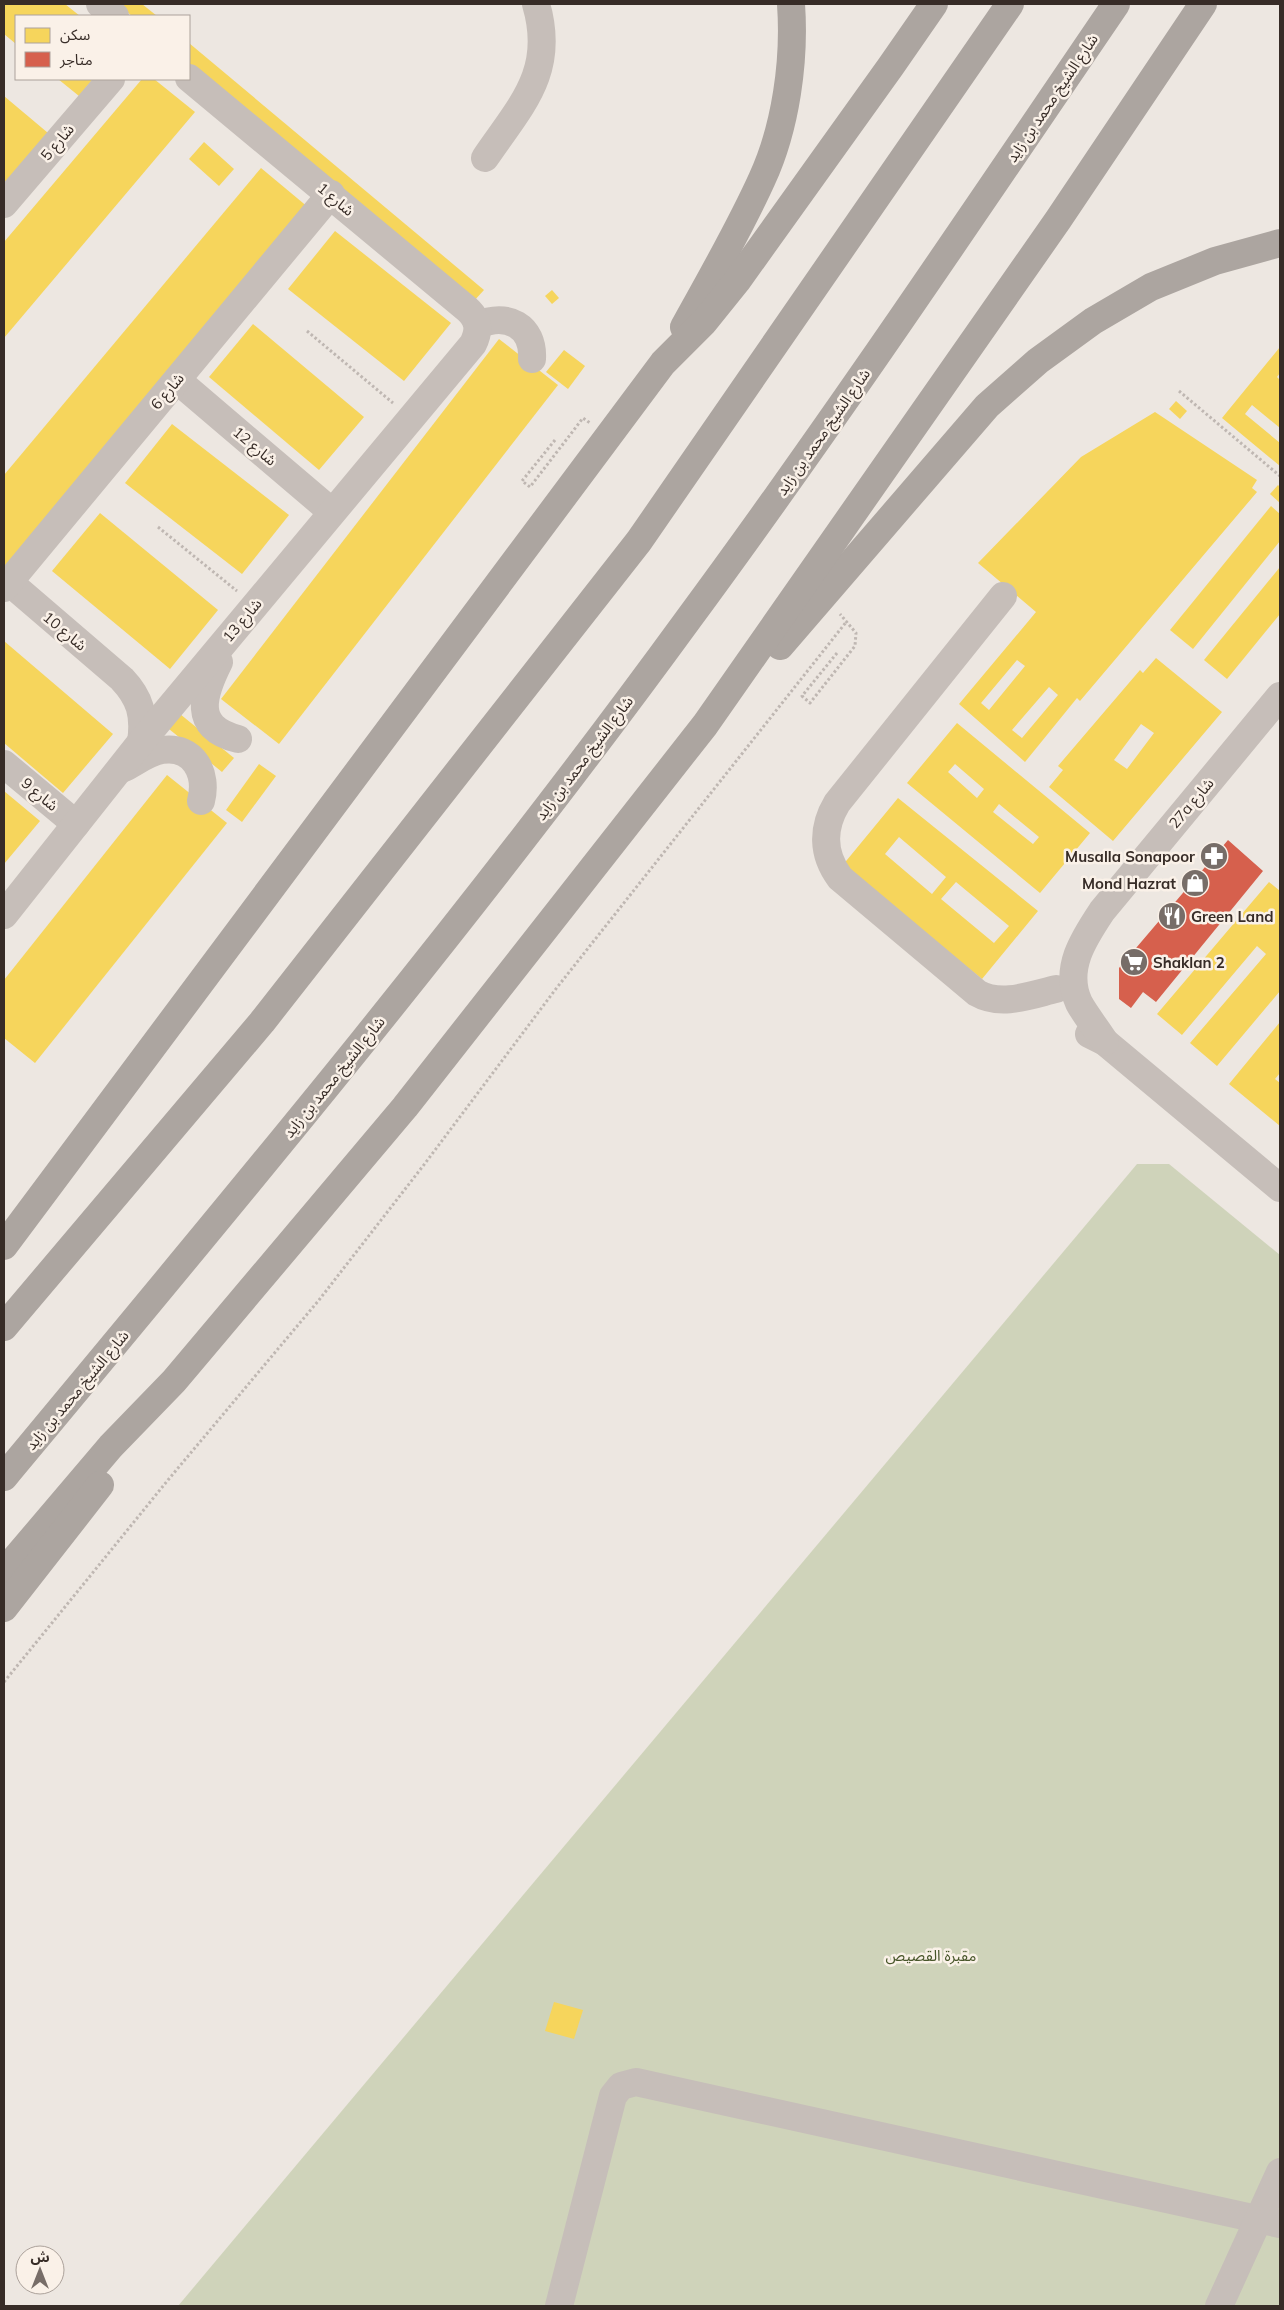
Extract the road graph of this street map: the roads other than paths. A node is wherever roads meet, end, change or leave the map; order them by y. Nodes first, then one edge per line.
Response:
1 (100, 4) edge
2 (536, 4) edge
3 (791, 4) edge
4 (934, 4) edge
5 (1010, 4) edge
6 (1116, 4) edge
7 (1203, 4) edge
8 (114, 15) edge
9 (190, 79) edge
10 (110, 80) edge
11 (485, 158) dead end
12 (331, 194) junction
13 (4, 204) edge
14 (1280, 243) edge
15 (478, 325) junction
16 (532, 359) dead end
17 (664, 363) junction
18 (177, 380) junction
19 (332, 512) junction
20 (6, 585) edge
21 (1003, 596) dead end
22 (236, 628) junction
23 (122, 679) junction
24 (184, 690) junction
25 (1280, 696) edge
26 (705, 725) junction
27 (238, 738) dead end
28 (141, 742) junction
29 (4, 764) edge
30 (118, 771) junction
31 (201, 801) dead end
32 (76, 824) junction
33 (1102, 910) junction
34 (4, 915) edge
35 (1056, 990) junction
36 (1105, 1042) junction
37 (1280, 1188) edge
38 (4, 1246) edge
39 (4, 1327) edge
40 (174, 1381) junction
41 (4, 1477) edge
42 (4, 1572) edge
43 (4, 1608) edge
44 (1280, 2172) edge
45 (1269, 2222) edge
46 (559, 2306) edge
47 (1218, 2306) edge

1 - 8 street
2 - 11 street
3 - 17 highway
4 - 17 highway
5 - 39 highway
6 - 41 highway, شارع الشيخ محمد بن زايد
7 - 26 highway
9 - 12 street, شارع 1
10 - 13 street, شارع 5
12 - 15 street, شارع 1
12 - 18 street, شارع 6
14 - 26 highway
15 - 16 street
15 - 19 street, شارع 13
17 - 38 highway
18 - 19 street, شارع 12
18 - 20 street, شارع 6
19 - 22 street, شارع 13
20 - 23 street, شارع 10
21 - 35 street
22 - 24 street, شارع 13
22 - 27 street
23 - 24 street, شارع 10
23 - 28 street, شارع 10
24 - 28 street, شارع 13
25 - 33 street, 27a شارع
26 - 40 highway
28 - 30 street, شارع 13
29 - 32 street, شارع 9
30 - 31 street
30 - 32 street, شارع 13
32 - 34 street, شارع 13
33 - 35 street, 27a شارع
33 - 36 street, 27a شارع
35 - 36 street, 27a شارع
36 - 37 street, 27a شارع
40 - 42 highway
40 - 43 highway
44 - 45 street
45 - 46 street
45 - 47 street

